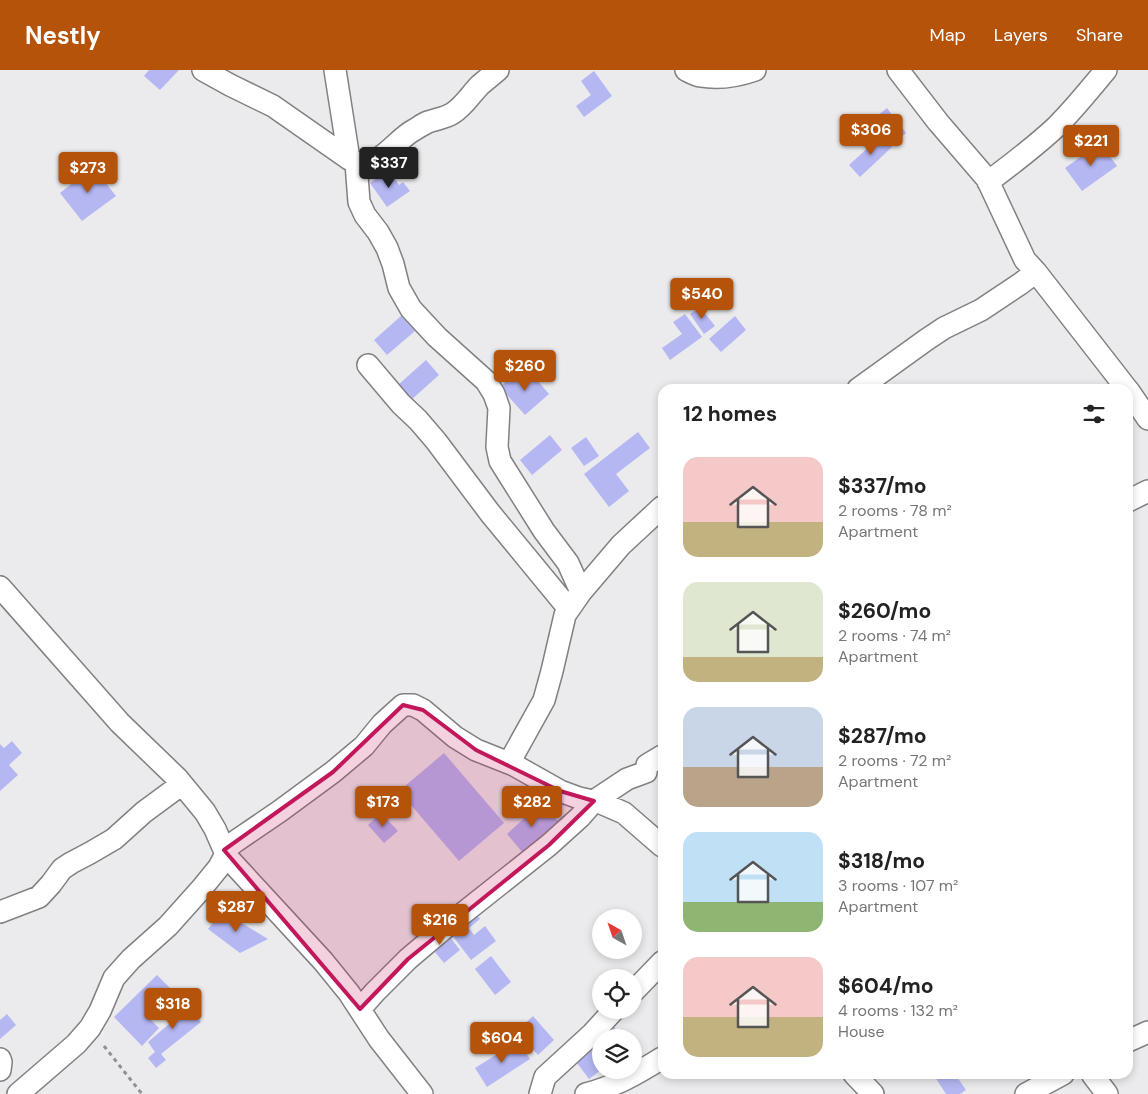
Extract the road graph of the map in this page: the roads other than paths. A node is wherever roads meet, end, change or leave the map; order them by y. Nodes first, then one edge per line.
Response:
1 (203, 70) edge
2 (335, 70) edge
3 (498, 70) edge
4 (686, 70) edge
5 (755, 70) edge
6 (898, 70) edge
7 (1106, 70) edge
8 (352, 161) junction
9 (988, 182) junction
10 (1036, 272) junction
11 (368, 366) dead end
12 (867, 384) edge
13 (1123, 384) edge
14 (1133, 398) edge
15 (1148, 419) edge
16 (1148, 491) edge
17 (1133, 499) edge
18 (658, 511) edge
19 (0, 587) edge
20 (575, 601) junction
21 (658, 758) edge
22 (509, 763) junction
23 (182, 784) junction
24 (594, 801) junction
25 (658, 843) edge
26 (225, 852) junction
27 (0, 912) edge
28 (658, 966) edge
29 (642, 983) edge
30 (360, 1009) junction
31 (606, 1019) edge
32 (1148, 1032) edge
33 (1133, 1039) edge
34 (0, 1059) edge
35 (658, 1060) edge
36 (0, 1070) edge
37 (859, 1079) edge
38 (1054, 1079) edge
39 (1096, 1079) edge
40 (18, 1094) edge
41 (422, 1094) edge
42 (540, 1094) edge
43 (586, 1094) edge
44 (873, 1094) edge
45 (1026, 1094) edge
46 (1107, 1094) edge

1 - 8 street
2 - 8 street
3 - 8 street
4 - 5 street
6 - 9 street
7 - 9 street
8 - 20 street
9 - 10 street
10 - 12 street
10 - 13 street
11 - 20 street
14 - 15 street
16 - 17 street
18 - 20 street
19 - 23 street
20 - 22 street
21 - 24 street
22 - 24 street
22 - 26 street
23 - 26 street
23 - 27 street
24 - 25 street
24 - 30 street
26 - 30 street
26 - 40 street
28 - 29 street
30 - 41 street
31 - 42 street
32 - 33 street
34 - 36 street
35 - 43 street
37 - 44 street
38 - 45 street
39 - 46 street

